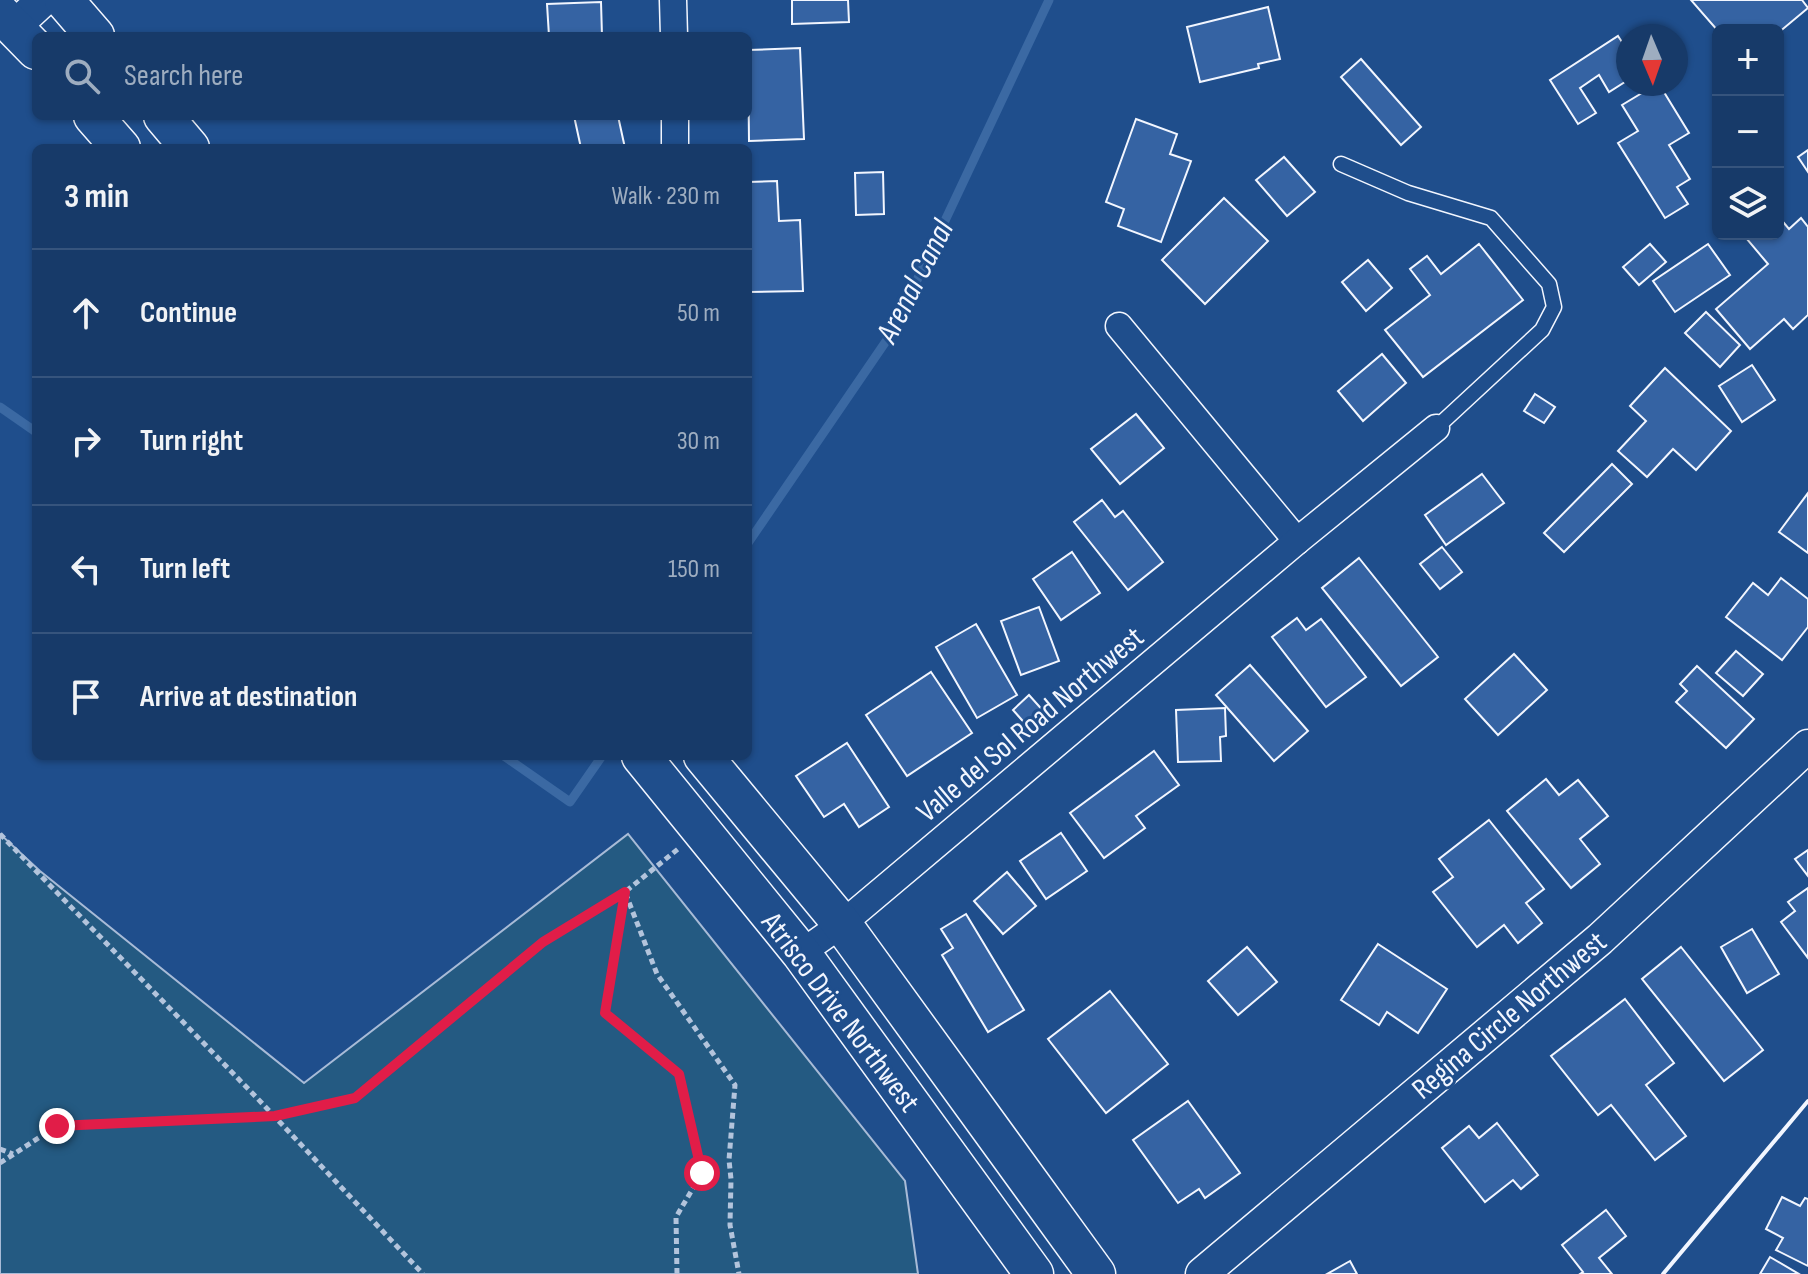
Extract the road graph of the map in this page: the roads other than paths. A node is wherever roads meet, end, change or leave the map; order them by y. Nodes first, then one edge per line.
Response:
1 (43, 0) edge
2 (64, 0) edge
3 (673, 0) edge
4 (17, 30) edge
5 (92, 32) edge
6 (674, 32) edge
7 (96, 120) edge
8 (166, 120) edge
9 (675, 120) edge
10 (118, 144) edge
11 (187, 144) edge
12 (675, 144) edge
13 (1341, 164) dead end
14 (1119, 326) dead end
15 (1436, 428) joint
16 (1297, 541) junction
17 (1808, 746) edge
18 (644, 760) edge
19 (706, 760) edge
20 (842, 924) junction
21 (801, 953) junction
22 (1034, 1274) edge
23 (1096, 1274) edge
24 (1202, 1274) edge

1 - 4 street
2 - 5 main road
3 - 6 street
7 - 10 main road
8 - 11 main road
9 - 12 street
13 - 15 lane
14 - 16 street
15 - 16 street, Valle del Sol Road Northwest
16 - 20 street, Valle del Sol Road Northwest
17 - 24 street, Regina Circle Northwest
18 - 21 main road, Atrisco Drive Northwest
19 - 20 main road, Atrisco Drive Northwest
20 - 21 street, Valle del Sol Road Northwest
20 - 23 main road, Atrisco Drive Northwest
21 - 22 main road, Atrisco Drive Northwest

